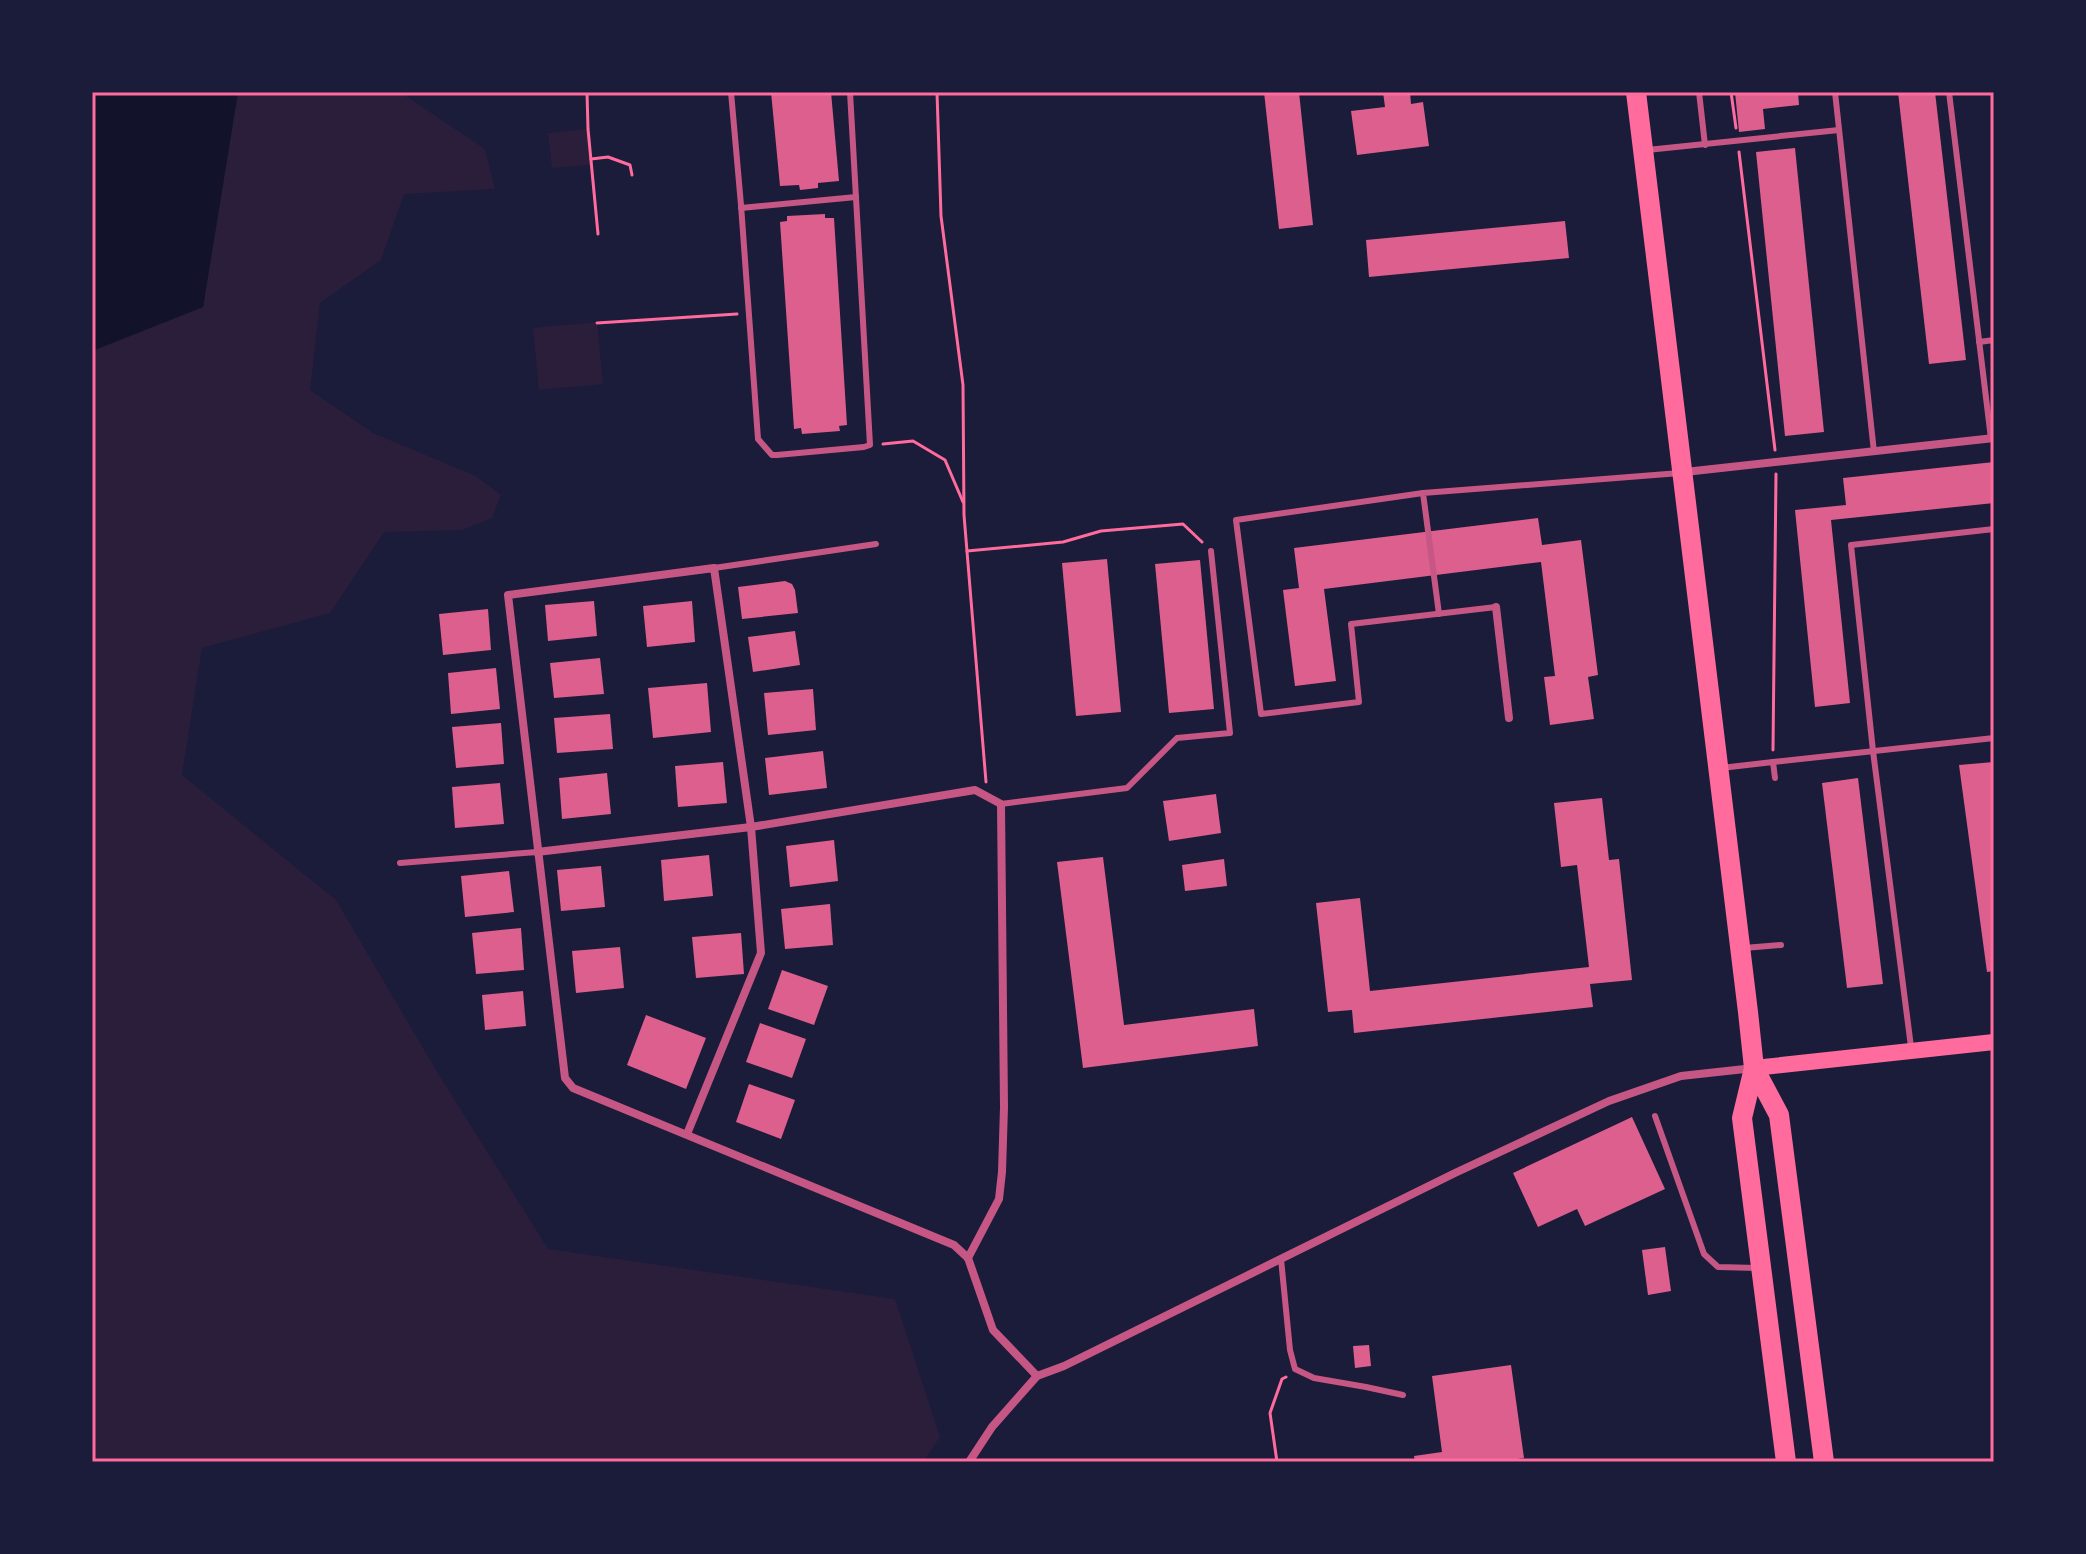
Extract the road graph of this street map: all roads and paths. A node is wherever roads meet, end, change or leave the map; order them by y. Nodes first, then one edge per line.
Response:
1 (587, 92) edge
2 (731, 92) edge
3 (850, 92) edge
4 (937, 92) edge
5 (1636, 92) edge
6 (1699, 92) edge
7 (1731, 92) edge
8 (1835, 92) edge
9 (1949, 92) edge
10 (1839, 130) junction
11 (1738, 142) junction
12 (1705, 145) junction
13 (1643, 151) junction
14 (591, 159) junction
15 (632, 175) dead end
16 (856, 197) junction
17 (741, 208) junction
18 (598, 234) dead end
19 (749, 313) junction
20 (597, 323) dead end
21 (1994, 340) edge
22 (1979, 342) junction
23 (1992, 439) edge
24 (870, 445) junction
25 (1874, 452) junction
26 (1776, 462) junction
27 (1682, 472) junction
28 (1423, 493) junction
29 (964, 505) junction
30 (1994, 529) edge
31 (876, 544) dead end
32 (967, 551) junction
33 (1211, 551) joint
34 (714, 568) junction
35 (1496, 607) joint
36 (1439, 614) junction
37 (1509, 718) dead end
38 (1994, 738) edge
39 (1873, 751) junction
40 (1773, 762) junction
41 (1718, 768) junction
42 (1775, 778) dead end
43 (988, 797) junction
44 (1001, 804) junction
45 (751, 827) junction
46 (537, 852) junction
47 (400, 863) dead end
48 (1781, 945) dead end
49 (1740, 949) junction
50 (1994, 1042) edge
51 (1912, 1051) junction
52 (1754, 1068) junction
53 (1655, 1116) dead end
54 (687, 1134) junction
55 (968, 1258) junction
56 (1281, 1259) junction
57 (1761, 1268) junction
58 (1295, 1369) junction
59 (1037, 1376) junction
60 (1403, 1395) dead end
61 (969, 1462) edge
62 (1277, 1462) edge
63 (1786, 1462) edge
64 (1824, 1462) edge

1 - 14 path
2 - 17 lane
3 - 16 lane
4 - 29 path
5 - 13 highway
6 - 12 lane
7 - 11 path
8 - 10 lane
9 - 22 lane
10 - 11 lane
10 - 25 lane
11 - 12 lane
11 - 26 path
12 - 13 lane
13 - 27 highway
14 - 15 path
14 - 18 path
16 - 17 lane
16 - 24 lane
17 - 19 lane
19 - 20 path
19 - 24 lane
21 - 22 lane
22 - 23 lane
23 - 25 street
24 - 29 path
25 - 26 street
26 - 27 street
26 - 40 path
27 - 28 lane
27 - 41 highway
28 - 36 lane
28 - 36 lane
29 - 32 path
30 - 39 lane
31 - 34 lane
32 - 33 path
32 - 43 path
33 - 44 lane
34 - 45 street
34 - 46 street
35 - 36 lane
35 - 37 street
38 - 39 lane
39 - 40 lane
39 - 51 lane
40 - 41 lane
40 - 42 lane
41 - 49 highway
43 - 44 street
43 - 45 street
44 - 55 street
45 - 46 street
45 - 54 street
46 - 47 lane
46 - 54 street
48 - 49 lane
49 - 52 highway
50 - 51 main road
51 - 52 main road
52 - 56 street
52 - 57 highway
52 - 64 highway
53 - 57 lane
54 - 55 street
55 - 59 street
56 - 58 lane
56 - 59 street
57 - 63 highway
58 - 60 lane
58 - 62 path
59 - 61 street

